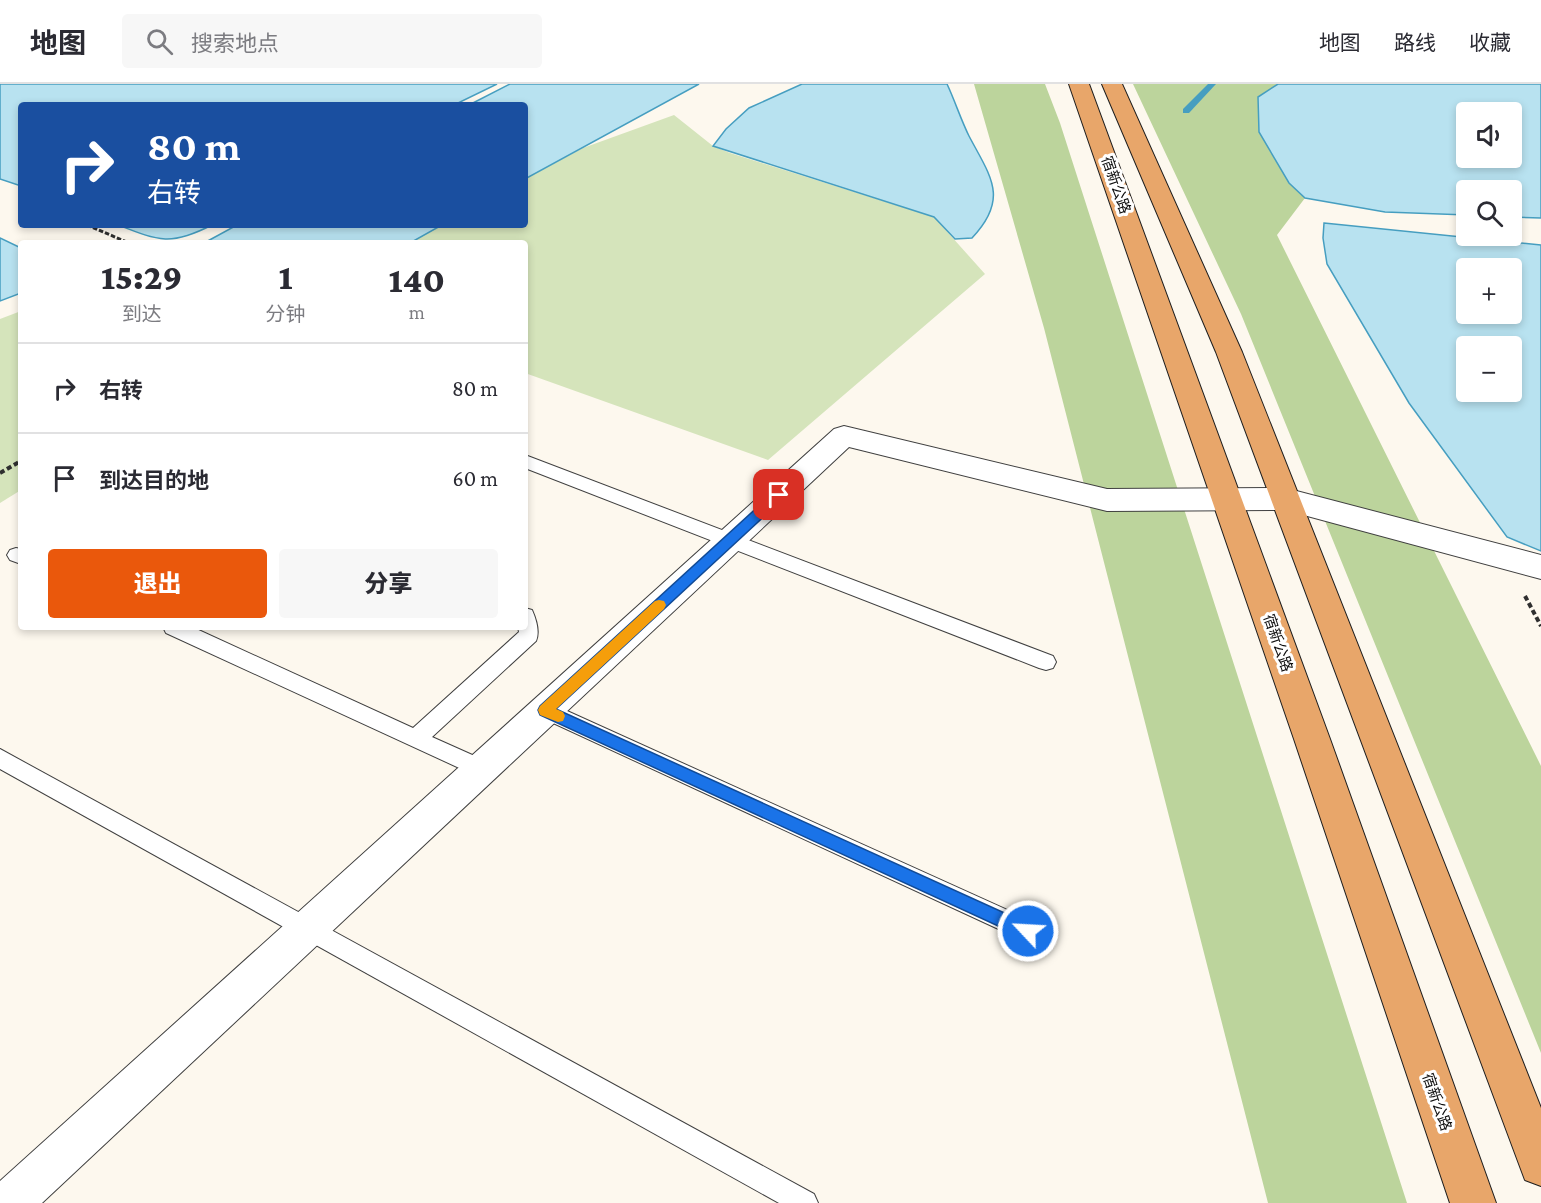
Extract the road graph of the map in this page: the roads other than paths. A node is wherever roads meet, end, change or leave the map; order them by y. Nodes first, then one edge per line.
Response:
1 (1079, 84) edge
2 (1112, 84) edge
3 (528, 462) edge
4 (1227, 499) junction
5 (1286, 499) junction
6 (730, 540) junction
7 (1541, 567) edge
8 (179, 630) edge
9 (528, 630) edge
10 (1046, 662) dead end
11 (545, 710) junction
12 (415, 739) junction
13 (0, 758) edge
14 (481, 769) junction
15 (308, 928) junction
16 (1028, 931) dead end
17 (1541, 1164) edge
18 (9, 1203) edge
19 (805, 1203) edge
20 (1473, 1203) edge

1 - 4 highway, 宿新公路
2 - 5 highway
3 - 6 lane
4 - 5 street
4 - 6 street
4 - 20 highway, 宿新公路
5 - 7 street
5 - 17 highway
6 - 10 lane
6 - 11 street
8 - 12 lane
9 - 12 lane
11 - 14 street
11 - 16 lane
12 - 14 lane
13 - 15 lane
14 - 15 street
15 - 18 street
15 - 19 lane

